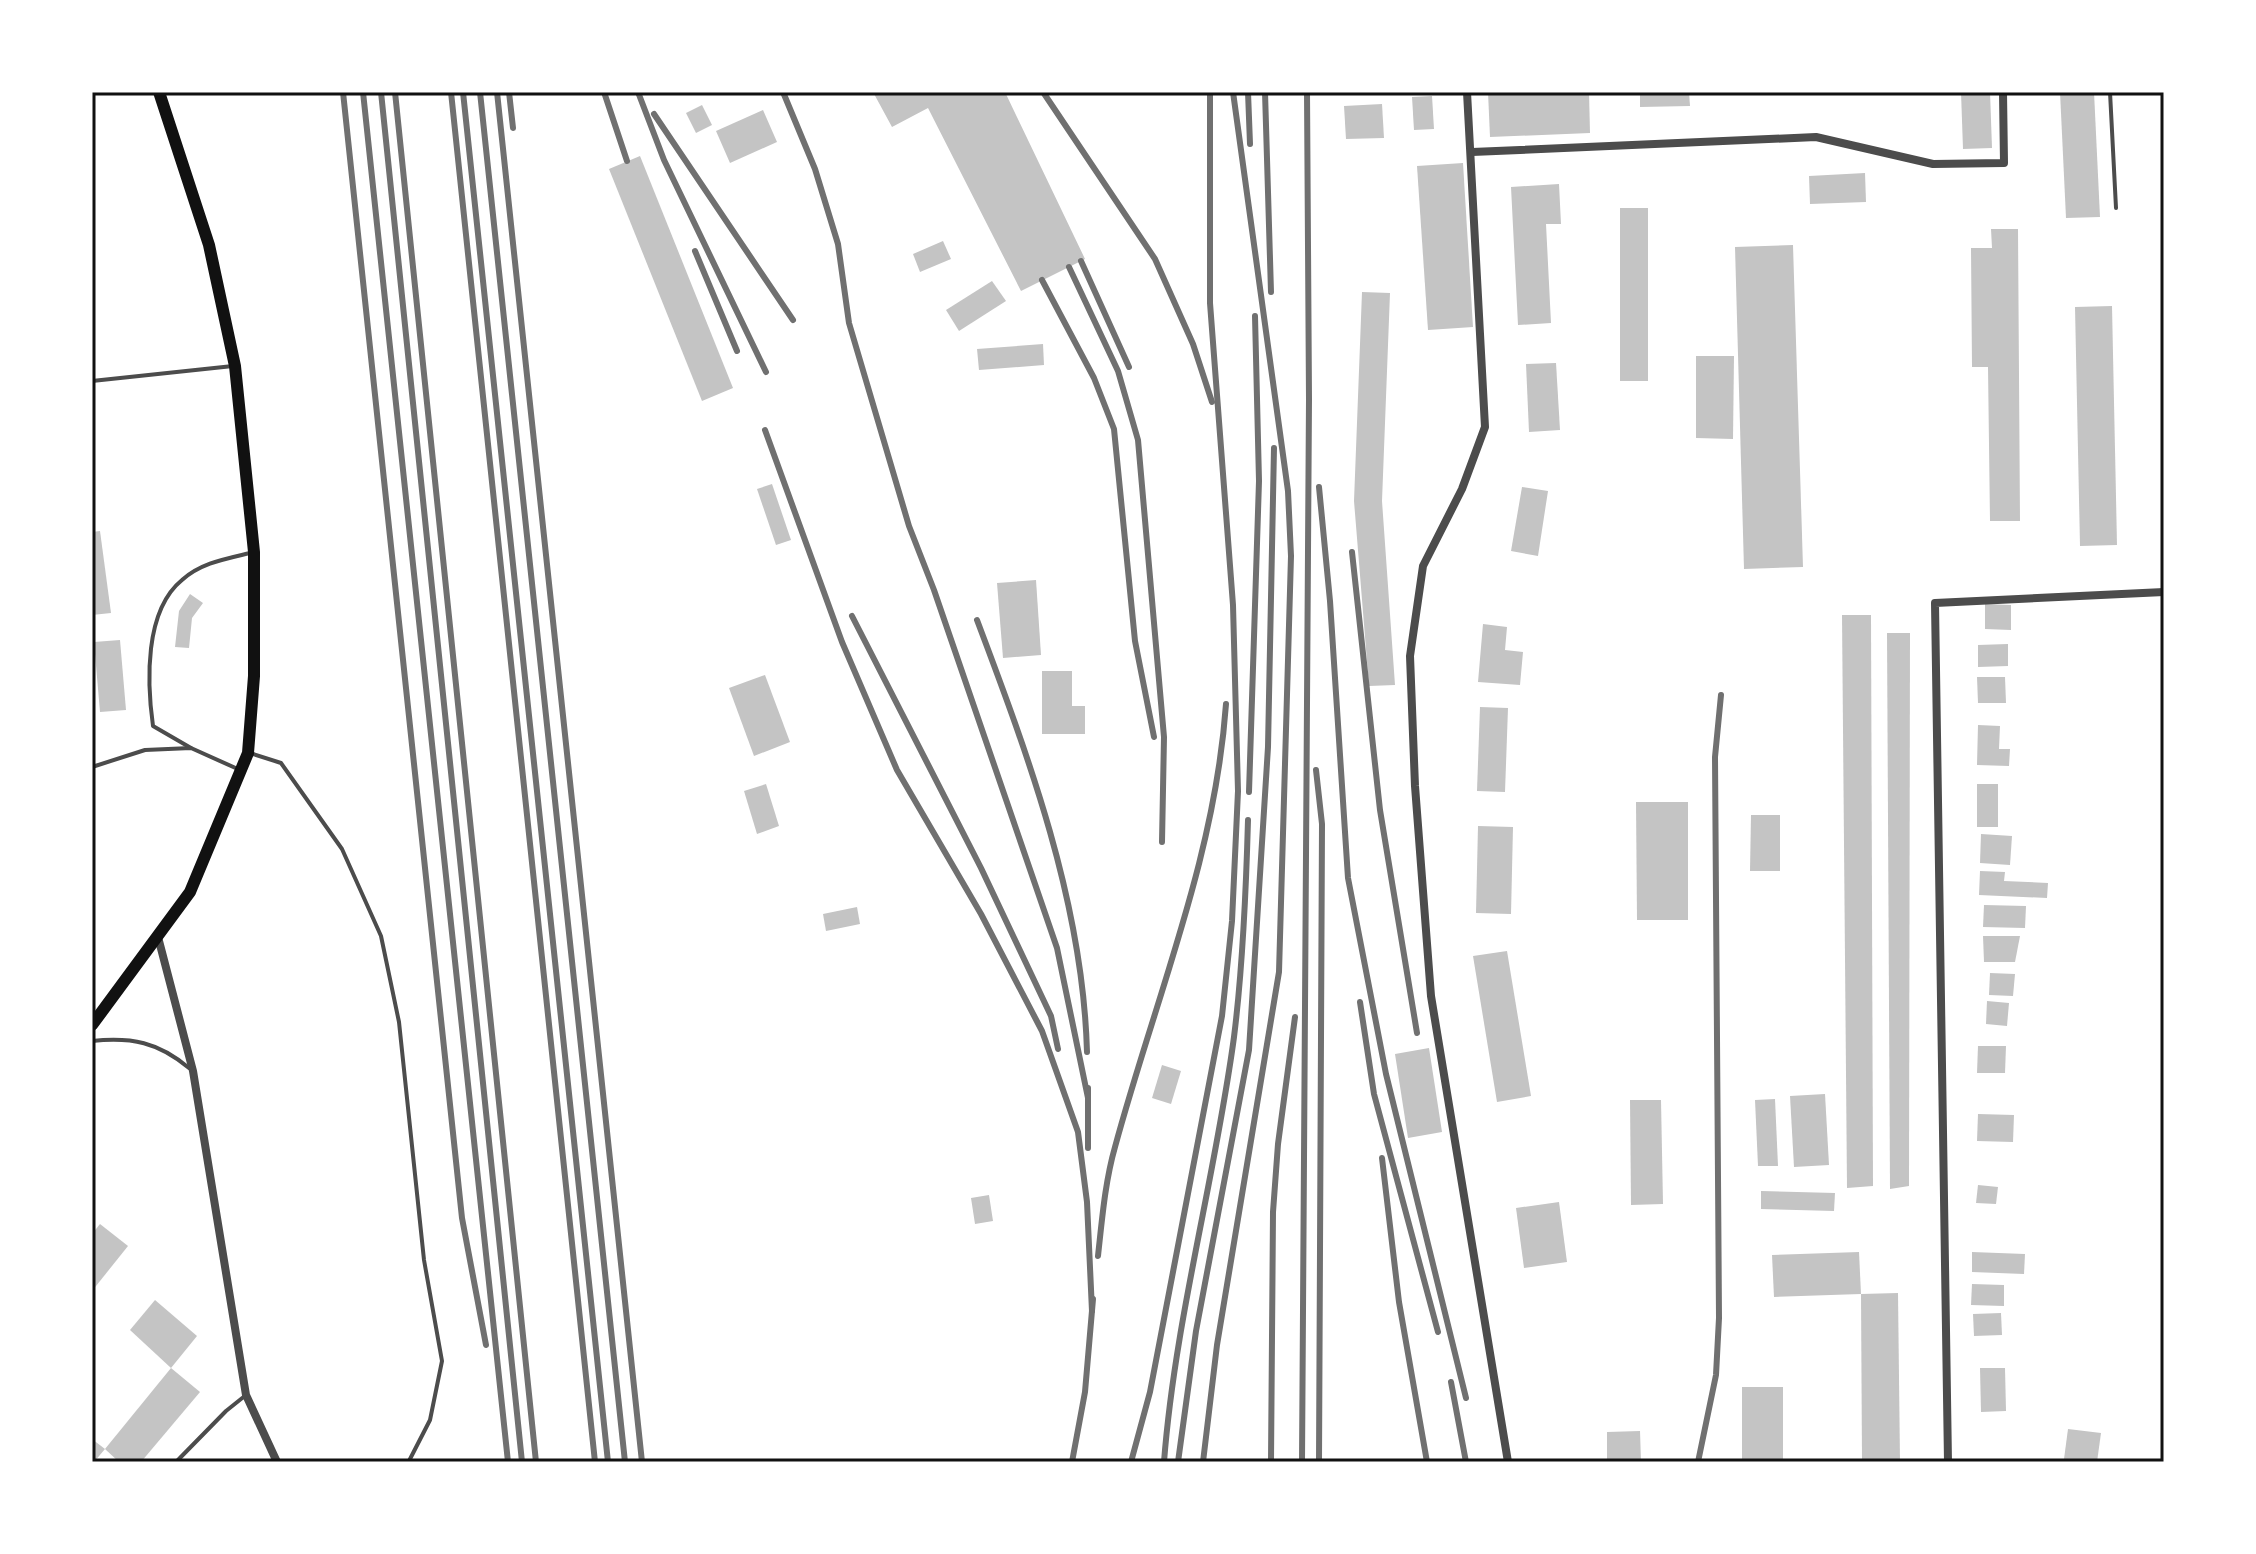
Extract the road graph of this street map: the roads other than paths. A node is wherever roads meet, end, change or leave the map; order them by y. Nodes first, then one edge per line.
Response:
1 (159, 92) edge
2 (1467, 92) edge
3 (2003, 92) edge
4 (2110, 92) edge
5 (1472, 152) junction
6 (2116, 208) dead end
7 (235, 366) junction
8 (92, 381) edge
9 (254, 552) junction
10 (2164, 592) edge
11 (191, 748) junction
12 (248, 753) junction
13 (92, 767) edge
14 (242, 771) junction
15 (158, 937) junction
16 (92, 1025) edge
17 (92, 1041) edge
18 (193, 1071) junction
19 (246, 1395) junction
20 (409, 1461) edge
21 (176, 1462) edge
22 (277, 1462) edge
23 (1508, 1462) edge
24 (1948, 1462) edge

1 - 7 main road
2 - 5 street
3 - 5 street
4 - 6 lane
5 - 23 street
7 - 8 lane
7 - 9 main road
9 - 11 lane
9 - 12 main road
10 - 24 street
11 - 13 lane
11 - 14 lane
12 - 14 main road
12 - 20 lane
14 - 15 main road
15 - 16 main road
15 - 18 street
17 - 18 lane
18 - 19 street
19 - 21 lane
19 - 22 street

